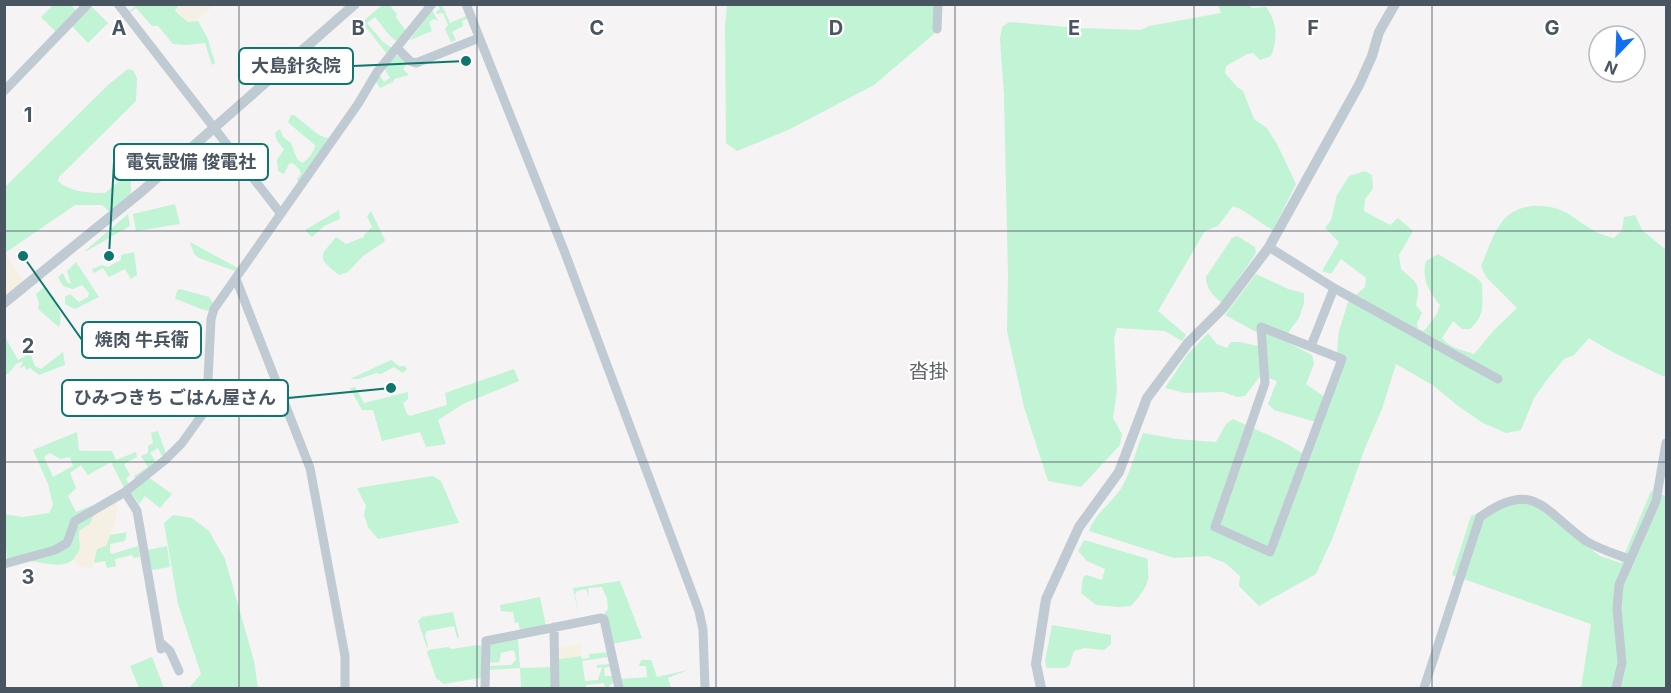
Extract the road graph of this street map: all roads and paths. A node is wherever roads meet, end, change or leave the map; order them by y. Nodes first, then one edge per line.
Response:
1 (88, 4) edge
2 (118, 4) edge
3 (355, 4) edge
4 (432, 4) edge
5 (466, 4) edge
6 (938, 4) edge
7 (1395, 4) edge
8 (937, 29) dead end
9 (479, 38) junction
10 (397, 48) junction
11 (4, 91) edge
12 (214, 127) junction
13 (281, 214) junction
14 (1269, 247) junction
15 (236, 279) junction
16 (1334, 288) junction
17 (4, 303) edge
18 (1311, 346) junction
19 (1498, 380) dead end
20 (1666, 443) edge
21 (125, 492) junction
22 (1662, 492) edge
23 (1629, 559) junction
24 (4, 564) edge
25 (554, 627) junction
26 (179, 671) dead end
27 (345, 688) edge
28 (485, 688) edge
29 (555, 688) edge
30 (619, 688) edge
31 (705, 688) edge
32 (1041, 688) edge
33 (1424, 688) edge
34 (1616, 688) edge

1 - 11 street
2 - 12 street
3 - 12 street
4 - 10 street
5 - 9 street
6 - 8 street
7 - 14 street
9 - 10 street
9 - 31 street
10 - 13 street
12 - 13 street
12 - 17 street
13 - 15 street
14 - 16 street
14 - 32 street
15 - 21 street
15 - 27 street
16 - 18 street
16 - 19 street
18 - 18 street
20 - 22 street
21 - 24 street
21 - 26 street
22 - 23 street
23 - 33 street
23 - 34 street
25 - 28 street
25 - 29 street
25 - 30 street

